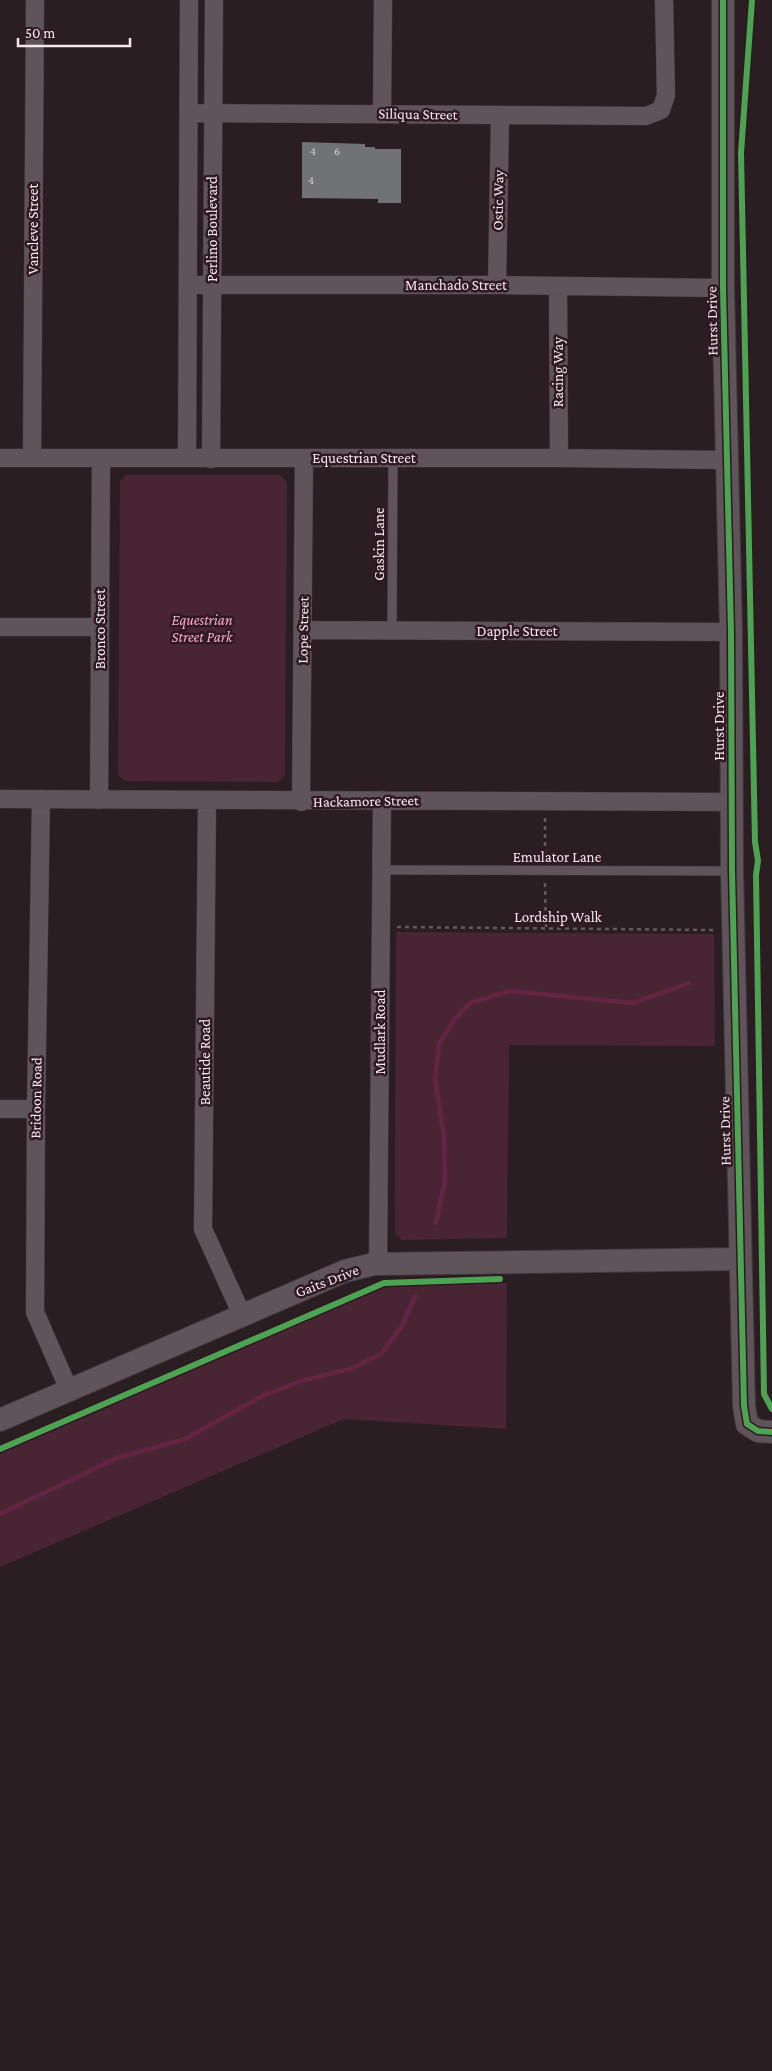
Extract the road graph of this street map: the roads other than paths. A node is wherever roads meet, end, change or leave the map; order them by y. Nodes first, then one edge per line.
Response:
1 (35, 0) edge
2 (189, 0) edge
3 (214, 0) edge
4 (383, 0) edge
5 (664, 0) edge
6 (723, 0) edge
7 (739, 0) edge
8 (190, 113) junction
9 (213, 114) junction
10 (382, 114) junction
11 (500, 116) junction
12 (722, 191) junction
13 (188, 285) junction
14 (212, 285) junction
15 (497, 285) junction
16 (558, 287) junction
17 (723, 288) junction
18 (0, 458) edge
19 (32, 458) junction
20 (187, 458) junction
21 (304, 458) junction
22 (393, 458) junction
23 (559, 458) junction
24 (101, 459) junction
25 (211, 459) junction
26 (727, 460) junction
27 (0, 627) edge
28 (100, 627) junction
29 (303, 630) junction
30 (392, 630) junction
31 (731, 632) junction
32 (0, 799) edge
33 (41, 799) junction
34 (99, 800) junction
35 (382, 800) junction
36 (207, 801) junction
37 (301, 802) junction
38 (732, 802) junction
39 (381, 870) junction
40 (732, 871) junction
41 (0, 1109) edge
42 (36, 1109) junction
43 (740, 1259) junction
44 (378, 1264) junction
45 (242, 1315) junction
46 (69, 1390) junction
47 (0, 1420) edge
48 (772, 1432) edge

1 - 19 street, Vancleve Street
2 - 8 street, Perlino Boulevard
3 - 9 street, Perlino Boulevard
4 - 10 street
5 - 11 street, Siliqua Street
6 - 12 street, Hurst Drive
7 - 12 street, Hurst Drive
8 - 9 street, Siliqua Street
8 - 13 street, Perlino Boulevard
9 - 10 street, Siliqua Street
9 - 14 street, Perlino Boulevard
10 - 11 street, Siliqua Street
11 - 15 street, Ostic Way
12 - 17 street, Hurst Drive
13 - 14 street, Manchado Street
13 - 20 street, Perlino Boulevard
14 - 15 street, Manchado Street
14 - 25 street, Perlino Boulevard
15 - 16 street, Manchado Street
16 - 17 street, Manchado Street
16 - 23 street, Racing Way
17 - 26 street, Hurst Drive
18 - 19 street, Equestrian Street
19 - 24 street, Equestrian Street
20 - 24 street, Equestrian Street
20 - 25 street, Equestrian Street
21 - 22 street, Equestrian Street
21 - 25 street, Equestrian Street
21 - 29 street, Lope Street
22 - 23 street, Equestrian Street
22 - 30 lane, Gaskin Lane
23 - 26 street, Equestrian Street
24 - 28 street, Bronco Street
26 - 31 street, Hurst Drive
27 - 28 street
28 - 34 street, Bronco Street
29 - 30 street, Dapple Street
29 - 37 street, Lope Street
30 - 31 street, Dapple Street
31 - 38 street, Hurst Drive
32 - 33 street, Hackamore Street
33 - 34 street, Hackamore Street
33 - 42 street, Bridoon Road
34 - 36 street, Hackamore Street
35 - 37 street, Hackamore Street
35 - 38 street, Hackamore Street
35 - 39 street, Mudlark Road
36 - 37 street, Hackamore Street
36 - 45 street, Beautide Road
38 - 40 street, Hurst Drive
39 - 40 lane, Emulator Lane
39 - 44 street, Mudlark Road
40 - 43 street, Hurst Drive
41 - 42 street
42 - 46 street, Bridoon Road
43 - 44 street, Gaits Drive
43 - 48 street, Hurst Drive
44 - 45 street, Gaits Drive
45 - 46 street, Gaits Drive
46 - 47 street, Gaits Drive

